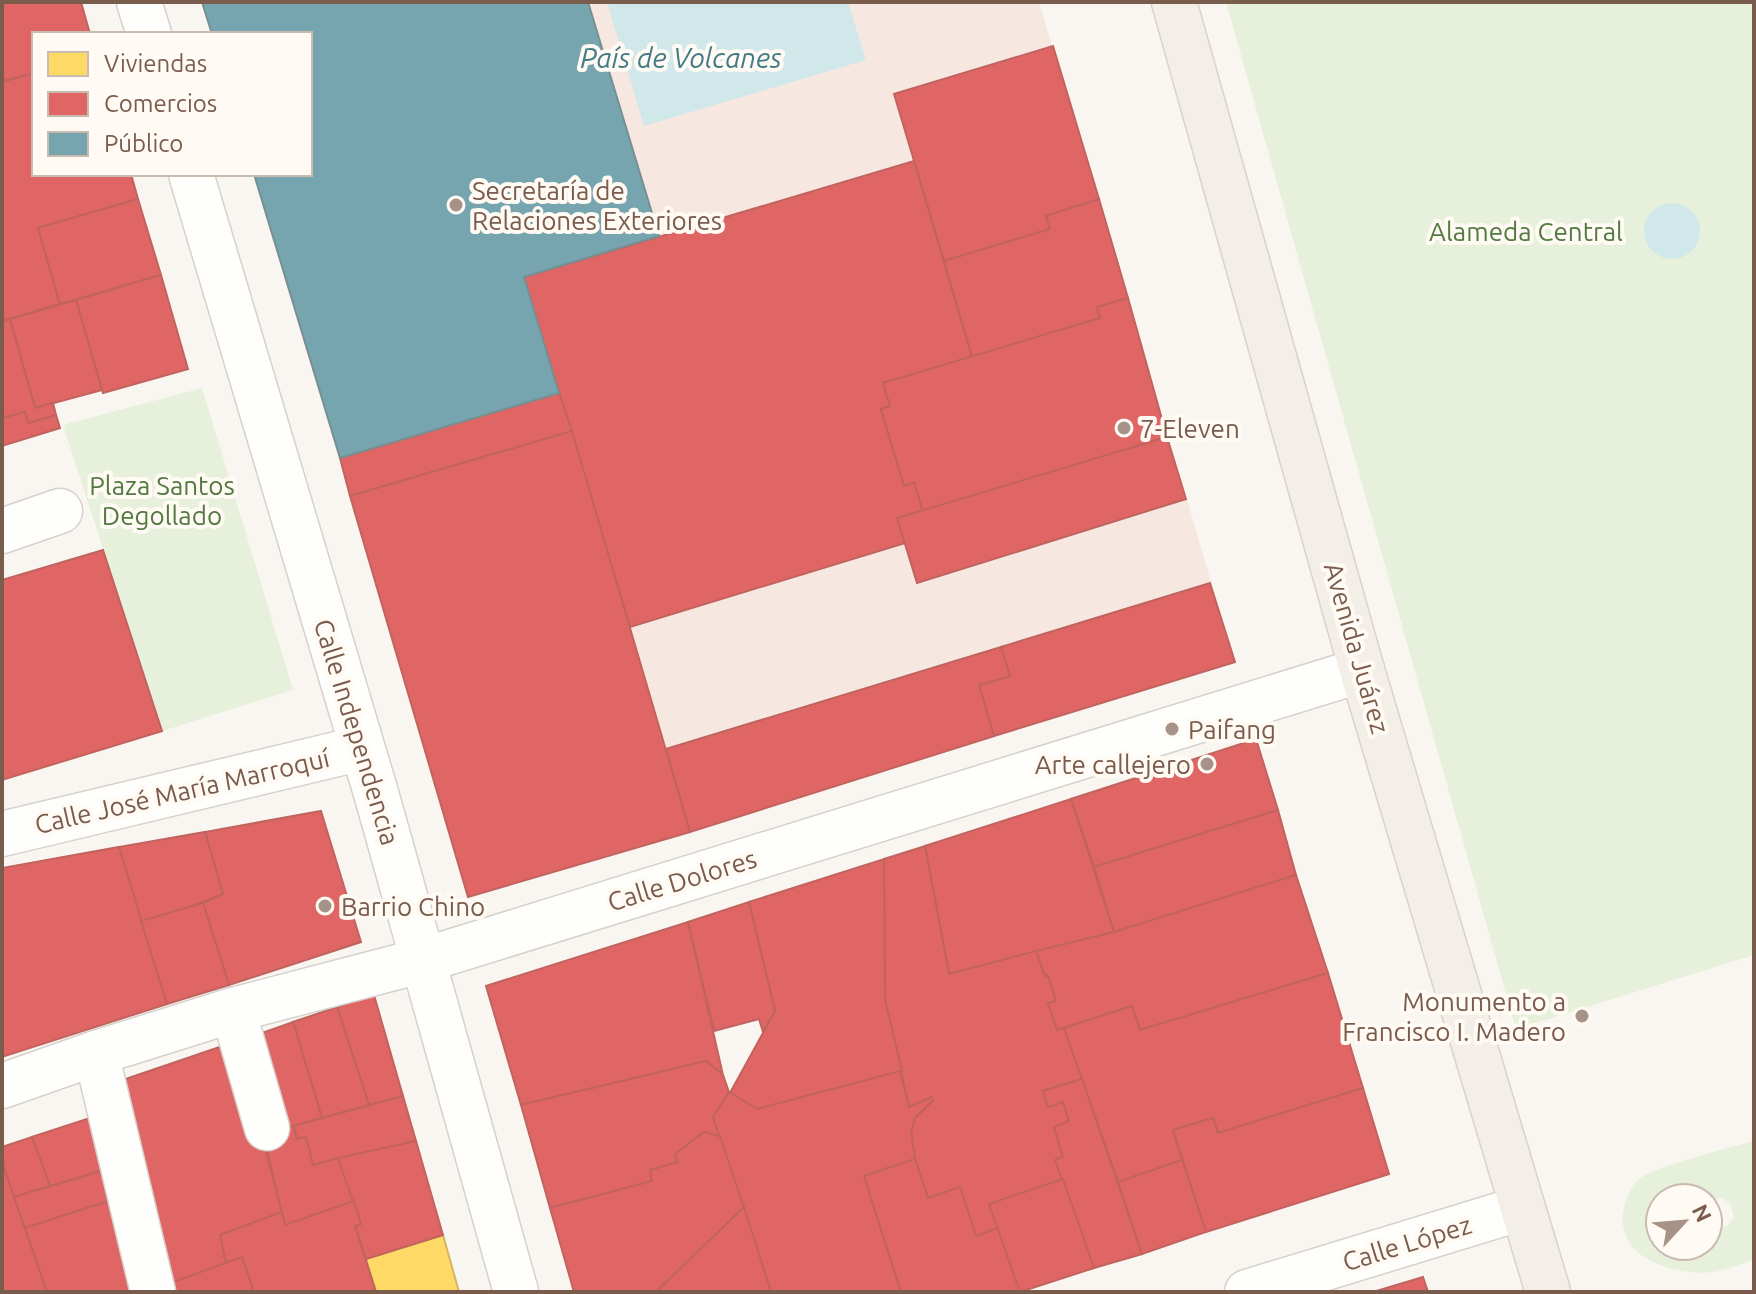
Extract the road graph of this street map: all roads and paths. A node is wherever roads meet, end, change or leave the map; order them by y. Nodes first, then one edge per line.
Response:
1 (139, 2) edge
2 (1174, 2) edge
3 (148, 32) edge
4 (192, 176) edge
5 (60, 511) dead end
6 (2, 531) edge
7 (1362, 670) junction
8 (362, 748) junction
9 (2, 834) edge
10 (424, 960) junction
11 (233, 1010) junction
12 (96, 1053) junction
13 (2, 1086) edge
14 (267, 1128) dead end
15 (1522, 1208) junction
16 (153, 1292) edge
17 (516, 1292) edge
18 (1247, 1292) edge
19 (1548, 1292) edge

1 - 3 street
2 - 7 main road, Avenida Juárez
4 - 8 street, Calle Independencia
5 - 6 street
7 - 10 street, Calle Dolores
7 - 15 main road, Avenida Juárez
8 - 9 street, Calle José María Marroquí
8 - 10 street, Calle Independencia
10 - 11 street, Calle Dolores
10 - 17 street, Calle Independencia
11 - 12 street, Calle Dolores
11 - 14 street
12 - 13 street, Calle Dolores
12 - 16 street
15 - 18 street, Calle López
15 - 19 main road, Avenida Juárez

